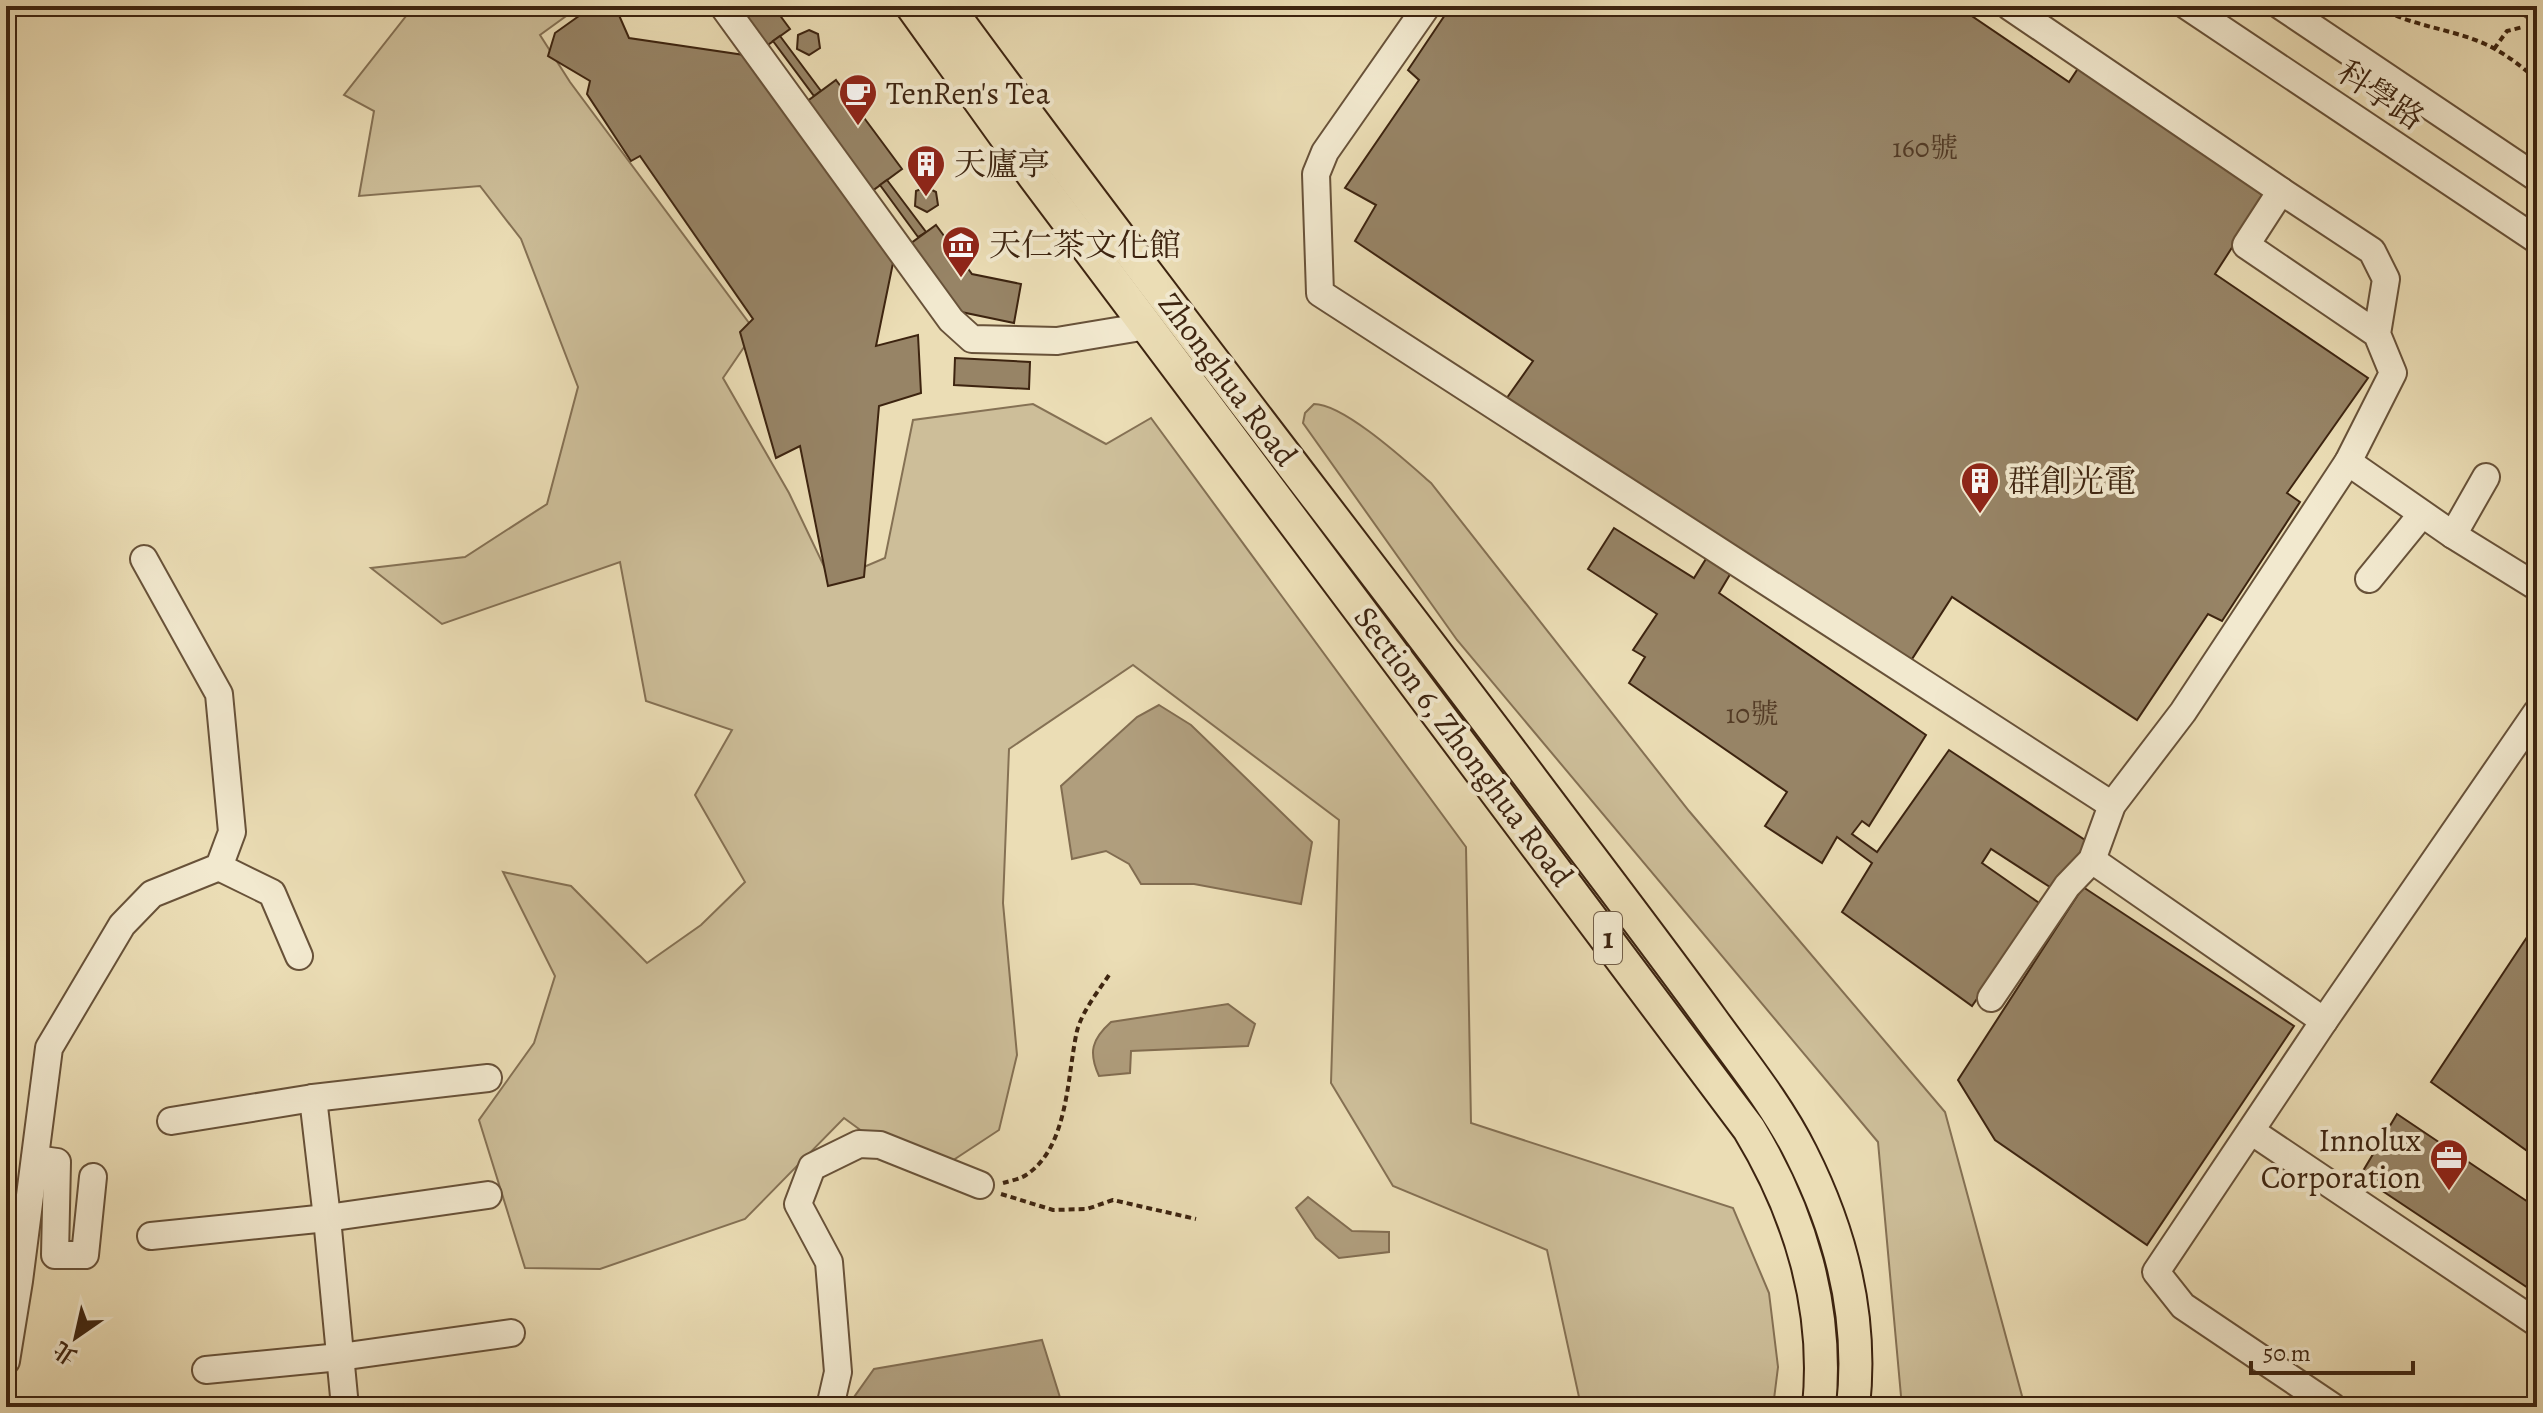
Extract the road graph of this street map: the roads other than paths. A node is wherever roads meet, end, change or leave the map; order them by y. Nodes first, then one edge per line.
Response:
1 (723, 6) edge
2 (912, 6) edge
3 (947, 6) edge
4 (1427, 6) edge
5 (2009, 6) edge
6 (2187, 6) edge
7 (2281, 6) edge
8 (963, 51) junction
9 (2537, 178) edge
10 (2281, 191) junction
11 (2537, 240) edge
12 (1147, 326) junction
13 (1194, 334) junction
14 (2377, 334) junction
15 (1167, 352) junction
16 (2348, 462) junction
17 (2486, 477) dead end
18 (2422, 514) junction
19 (1290, 515) joint
20 (1337, 522) joint
21 (2453, 535) junction
22 (144, 559) dead end
23 (2369, 579) dead end
24 (2537, 587) edge
25 (2537, 712) edge
26 (2112, 805) junction
27 (2092, 860) junction
28 (219, 867) junction
29 (299, 956) dead end
30 (1991, 998) dead end
31 (2324, 1021) junction
32 (488, 1078) dead end
33 (313, 1098) junction
34 (171, 1121) dead end
35 (2251, 1131) junction
36 (35, 1159) junction
37 (93, 1177) dead end
38 (980, 1185) road end
39 (488, 1195) dead end
40 (327, 1218) junction
41 (151, 1236) dead end
42 (2537, 1323) edge
43 (511, 1333) dead end
44 (340, 1357) junction
45 (6, 1361) edge
46 (206, 1370) dead end
47 (345, 1407) edge
48 (830, 1407) edge
49 (1819, 1407) edge
50 (1853, 1407) edge
51 (2333, 1407) edge

1 - 12 street
2 - 8 main road, Zhonghua Road / 1
3 - 8 main road, Zhonghua Road / 1
4 - 26 street
5 - 10 street
6 - 11 street, 科學路
7 - 9 street, 科學路
8 - 12 main road, Zhonghua Road / 1
8 - 13 main road, Zhonghua Road / 1
10 - 14 street
10 - 14 street
12 - 15 main road, Zhonghua Road / 1
13 - 15 street
13 - 20 main road, Zhonghua Road / 1
14 - 16 street
15 - 19 main road, Zhonghua Road / 1
16 - 18 street
16 - 26 street
17 - 21 street
18 - 21 street
18 - 23 street
19 - 49 main road, Section 6, Zhonghua Road / 1
20 - 50 main road, Section 6, Zhonghua Road / 1
21 - 24 street
22 - 28 street
25 - 31 street
26 - 27 street
27 - 30 street
27 - 31 street
28 - 29 street
28 - 36 street
31 - 35 street
32 - 33 street
33 - 34 street
33 - 40 street
35 - 42 street
35 - 51 street
36 - 37 street
36 - 45 street
38 - 48 street
39 - 40 street
40 - 41 street
40 - 44 street
43 - 44 street
44 - 46 street
44 - 47 street

